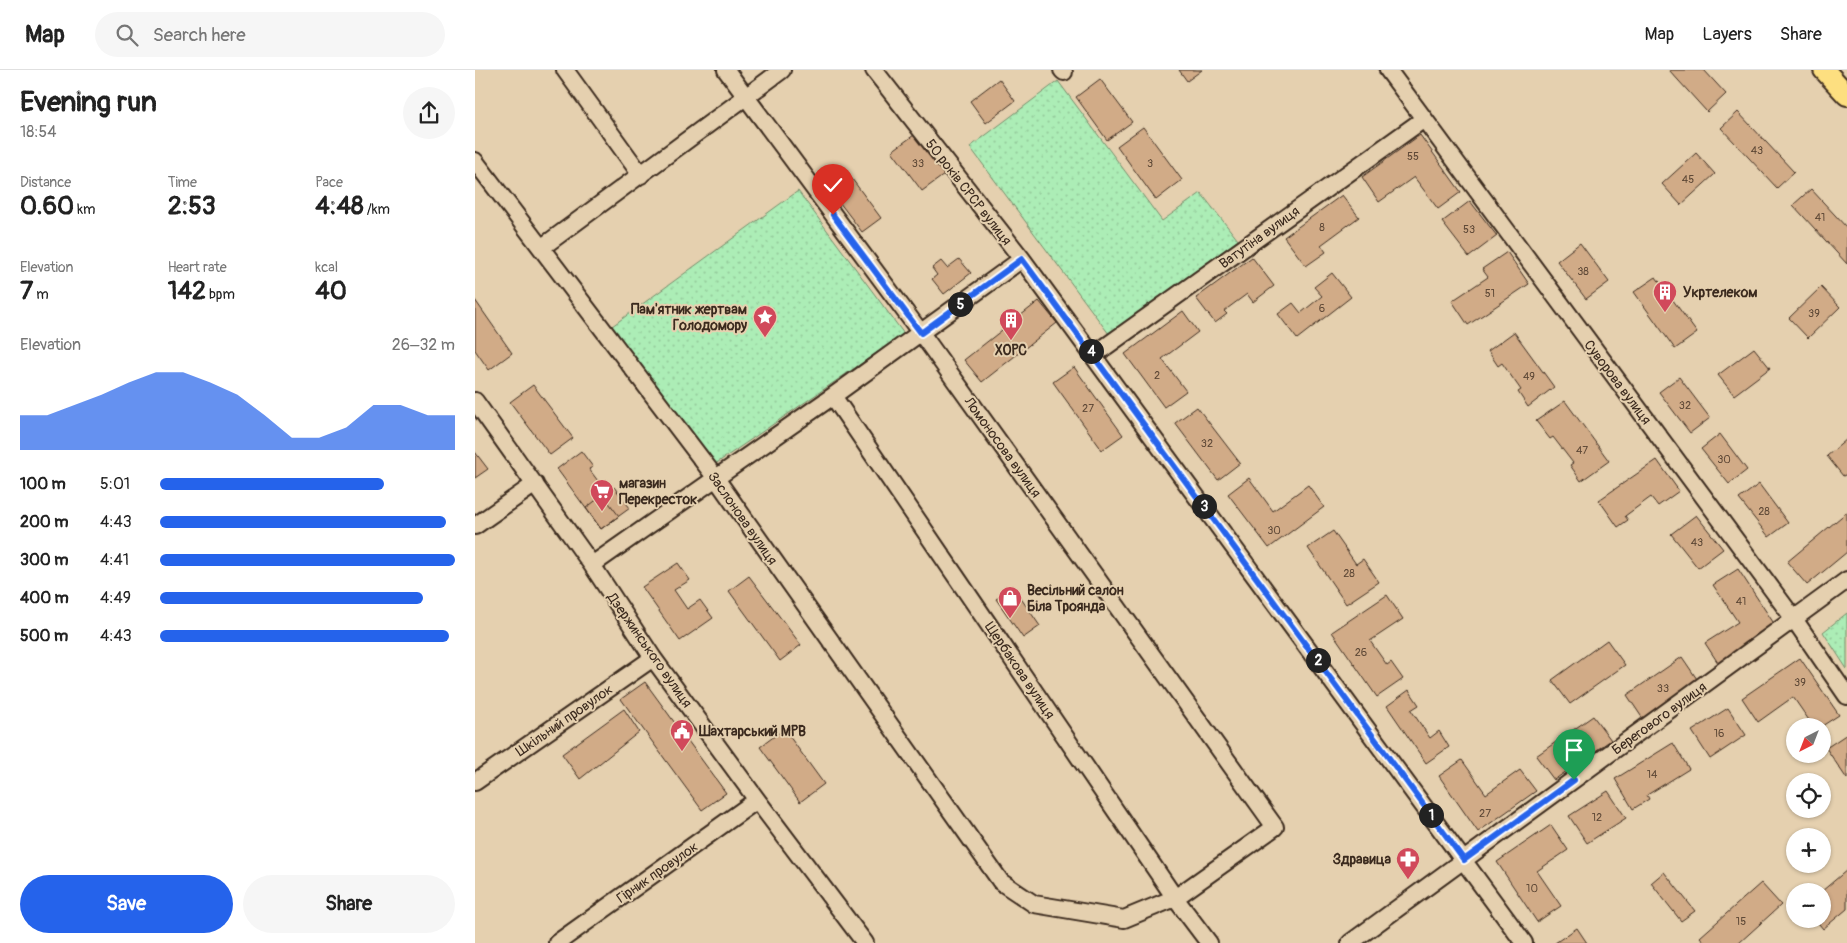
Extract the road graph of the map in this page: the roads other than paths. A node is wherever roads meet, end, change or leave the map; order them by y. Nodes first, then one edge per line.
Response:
1 (565, 70) edge
2 (726, 70) edge
3 (782, 70) edge
4 (874, 70) edge
5 (1388, 70) edge
6 (1824, 70) edge
7 (1847, 95) edge
8 (746, 97) junction
9 (1424, 119) junction
10 (475, 161) edge
11 (641, 175) junction
12 (541, 248) junction
13 (1022, 259) junction
14 (921, 333) junction
15 (1094, 355) junction
16 (833, 396) junction
17 (475, 401) edge
18 (715, 477) junction
19 (535, 484) junction
20 (475, 526) edge
21 (592, 565) junction
22 (1847, 580) edge
23 (1794, 619) junction
24 (653, 658) junction
25 (1847, 696) edge
26 (475, 782) edge
27 (757, 800) junction
28 (1464, 860) junction
29 (1175, 898) junction
30 (557, 943) edge
31 (865, 943) edge
32 (1209, 943) edge
33 (1350, 943) edge
34 (1525, 943) edge

1 - 11 street
2 - 8 street, Ломоносова вулиця
3 - 8 street
4 - 13 street, 50 років СРСР вулиця
5 - 9 street, Суворова вулиця
6 - 7 main road
8 - 11 street
8 - 14 street, Ломоносова вулиця
9 - 15 street, Ватутіна вулиця
9 - 23 street, Суворова вулиця
10 - 12 street, Заслонова вулиця
11 - 12 street
12 - 18 street, Заслонова вулиця
13 - 14 street
13 - 15 street, 50 років СРСР вулиця
14 - 16 street
14 - 29 street, Ломоносова вулиця
15 - 28 street, 50 років СРСР вулиця
16 - 18 street
16 - 29 street, Щербакова вулиця
17 - 19 street, Дзержинського вулиця
18 - 21 street
18 - 29 street, Заслонова вулиця
19 - 20 street
19 - 21 street, Дзержинського вулиця
21 - 24 street, Дзержинського вулиця
22 - 23 street, Берегового вулиця
23 - 25 street, Суворова вулиця
23 - 28 street, Берегового вулиця
24 - 26 street, Шкільний провулок
24 - 27 street, Дзержинського вулиця
27 - 30 street, Гірник провулок
27 - 31 street, Дзержинського вулиця
28 - 33 street, Берегового вулиця
28 - 34 street, 50 років СРСР вулиця
29 - 32 street, Щербакова вулиця

